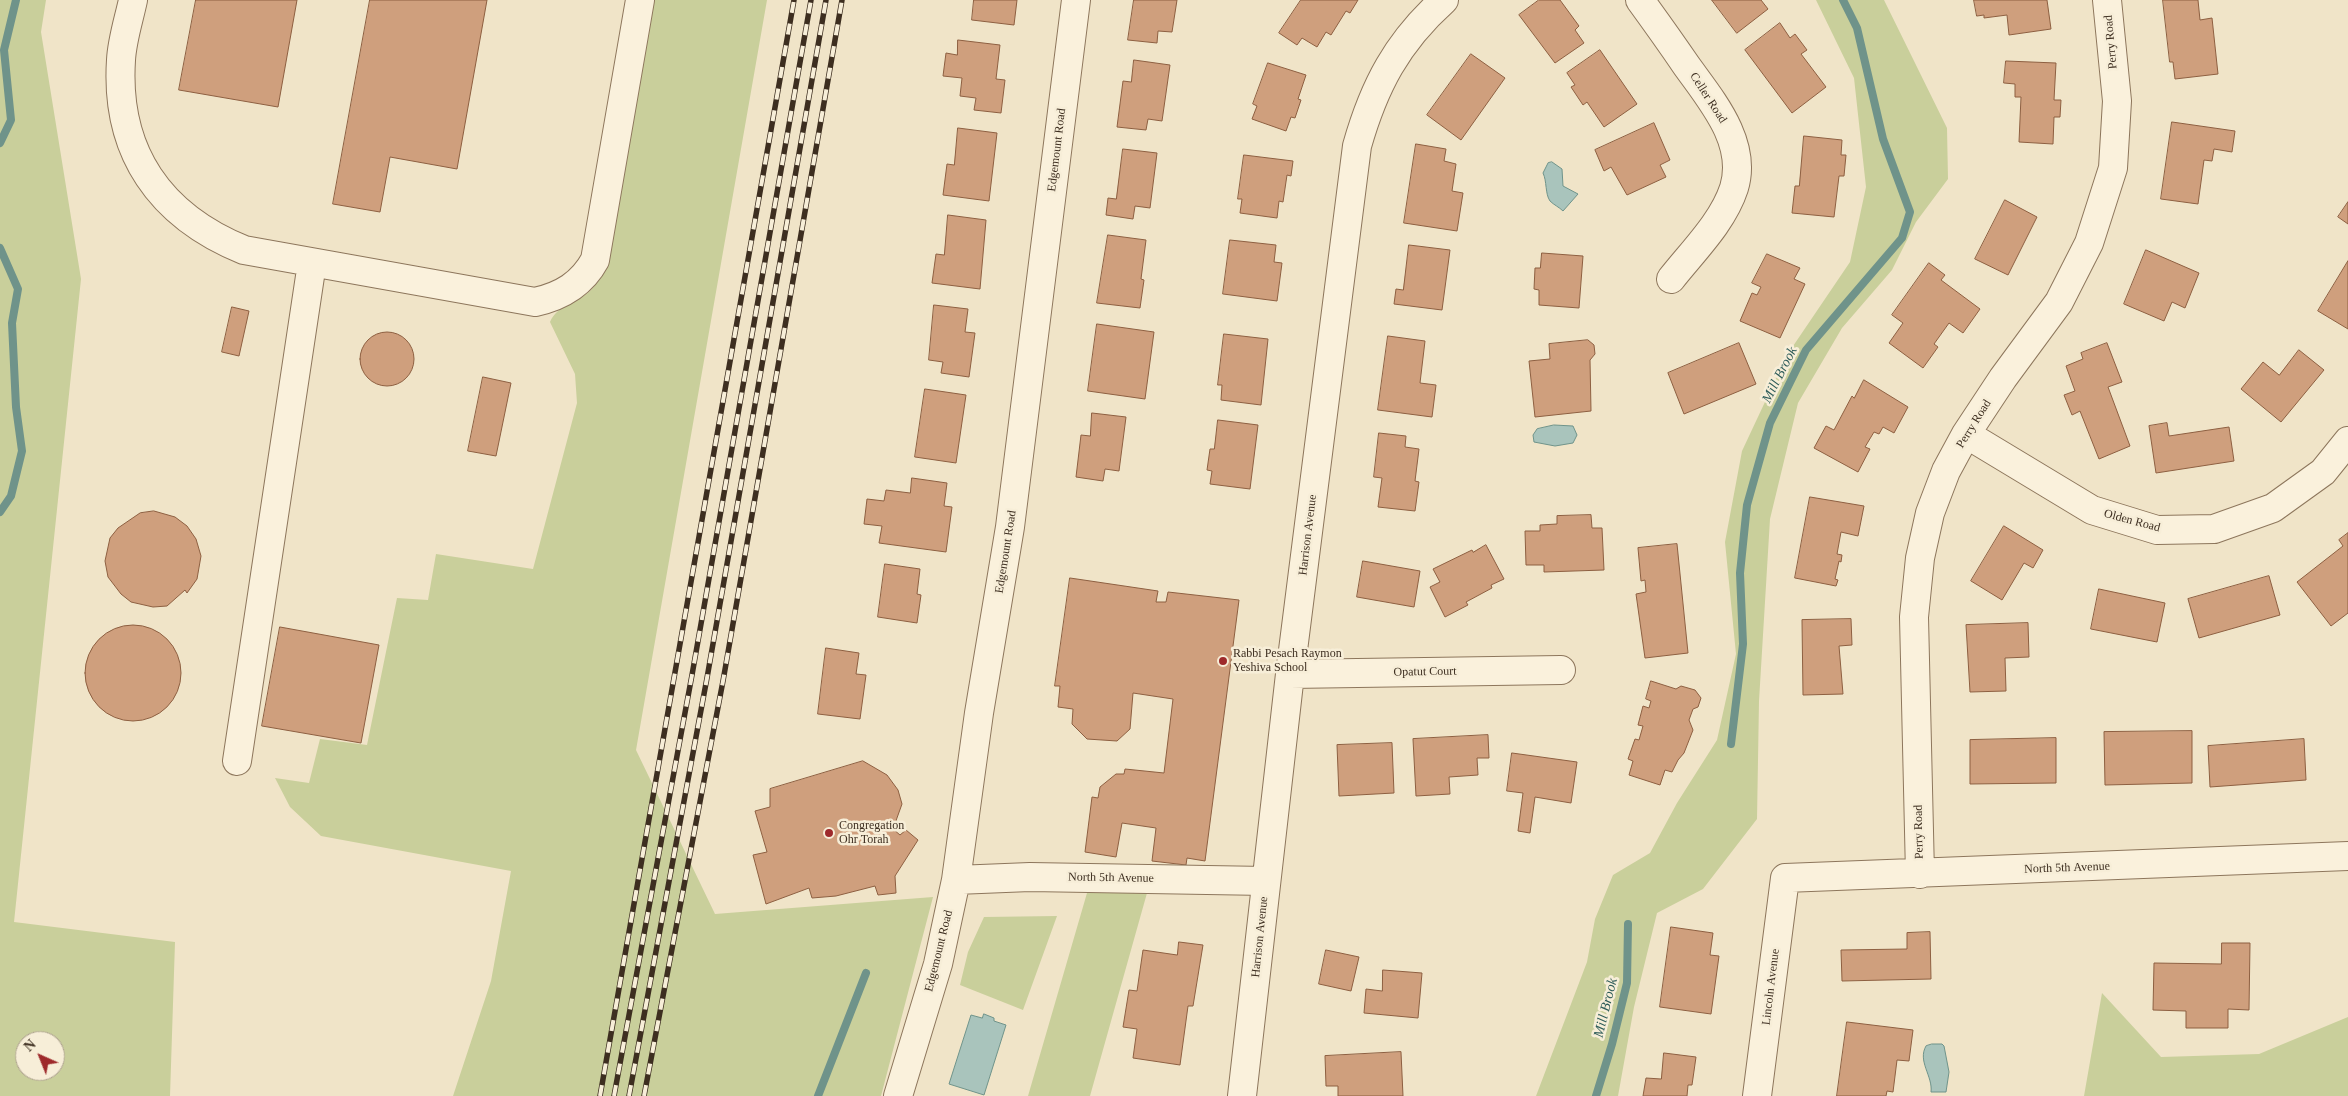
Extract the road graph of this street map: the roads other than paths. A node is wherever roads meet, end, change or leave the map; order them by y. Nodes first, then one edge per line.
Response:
1 (133, 0) edge
2 (640, 0) edge
3 (1076, 0) edge
4 (1444, 0) edge
5 (1640, 0) edge
6 (2108, 0) edge
7 (312, 263) junction
8 (1671, 279) dead end
9 (1966, 434) junction
10 (2348, 441) edge
11 (1561, 670) dead end
12 (1290, 674) junction
13 (238, 761) dead end
14 (2348, 856) edge
15 (1920, 874) junction
16 (1785, 878) joint
17 (956, 880) junction
18 (1266, 881) junction
19 (898, 1096) edge
20 (1242, 1096) edge
21 (1757, 1096) edge

1 - 7 street
2 - 7 street
3 - 17 street, Edgemount Road
4 - 12 street, Harrison Avenue
5 - 8 street, Celler Road
6 - 9 street, Perry Road
7 - 13 street
9 - 10 street, Olden Road
9 - 15 street, Perry Road
11 - 12 street, Opatut Court
12 - 18 street, Harrison Avenue
14 - 15 street, North 5th Avenue
15 - 16 street, North 5th Avenue
16 - 21 street, Lincoln Avenue
17 - 18 street, North 5th Avenue
17 - 19 street, Edgemount Road
18 - 20 street, Harrison Avenue

